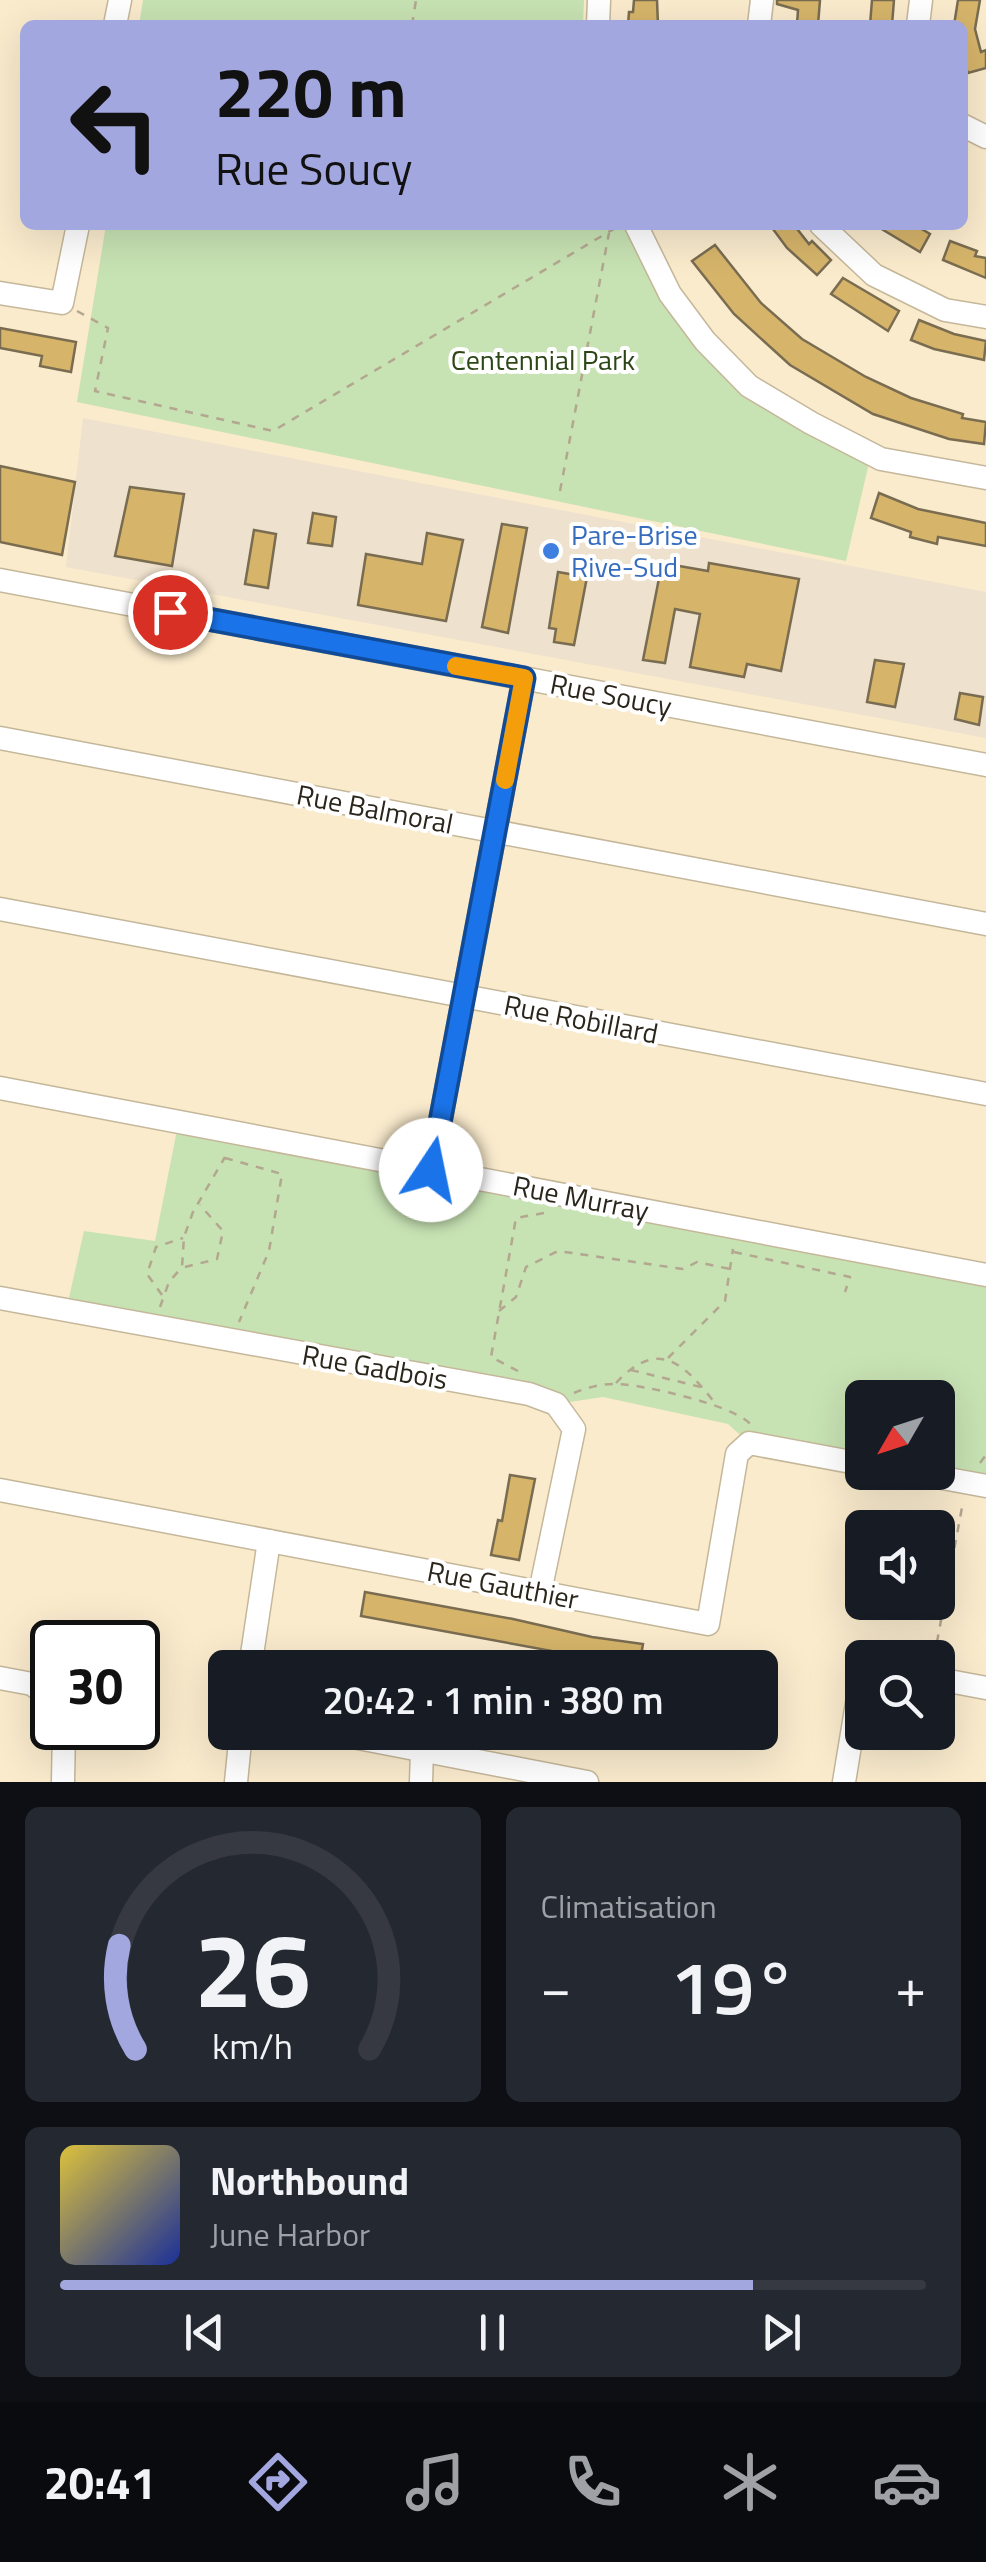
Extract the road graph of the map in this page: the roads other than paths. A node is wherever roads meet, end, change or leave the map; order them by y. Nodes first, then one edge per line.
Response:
1 (77, 230) edge
2 (638, 230) edge
3 (826, 230) edge
4 (0, 292) edge
5 (986, 317) edge
6 (986, 478) edge
7 (0, 580) edge
8 (524, 678) junction
9 (0, 738) edge
10 (986, 765) edge
11 (495, 831) junction
12 (0, 909) edge
13 (986, 924) edge
14 (464, 997) junction
15 (0, 1088) edge
16 (986, 1094) edge
17 (431, 1170) junction
18 (986, 1275) edge
19 (0, 1298) edge
20 (845, 1461) edge
21 (0, 1490) edge
22 (269, 1541) junction
23 (540, 1592) junction
24 (253, 1650) edge
25 (0, 1678) edge
26 (955, 1682) edge
27 (30, 1684) edge
28 (986, 1688) edge
29 (64, 1750) edge
30 (239, 1750) edge
31 (422, 1750) joint
32 (849, 1750) edge
33 (63, 1782) edge
34 (236, 1782) edge
35 (421, 1782) edge
36 (587, 1782) edge
37 (844, 1782) edge

1 - 4 street
2 - 6 street
3 - 5 street
7 - 8 street, Rue Soucy
8 - 10 street, Rue Soucy
8 - 11 street
9 - 11 street, Rue Balmoral
11 - 13 street, Rue Balmoral
11 - 14 street
12 - 14 street, Rue Robillard
14 - 16 street, Rue Robillard
14 - 17 street
15 - 17 street, Rue Murray
17 - 18 street, Rue Murray
19 - 23 street, Rue Gadbois
20 - 23 street, Rue Gauthier
21 - 22 street, Rue Gauthier
22 - 23 street, Rue Gauthier
22 - 24 street
25 - 27 street
26 - 28 street
29 - 33 street
30 - 34 street
31 - 35 street
31 - 36 street
32 - 37 street

